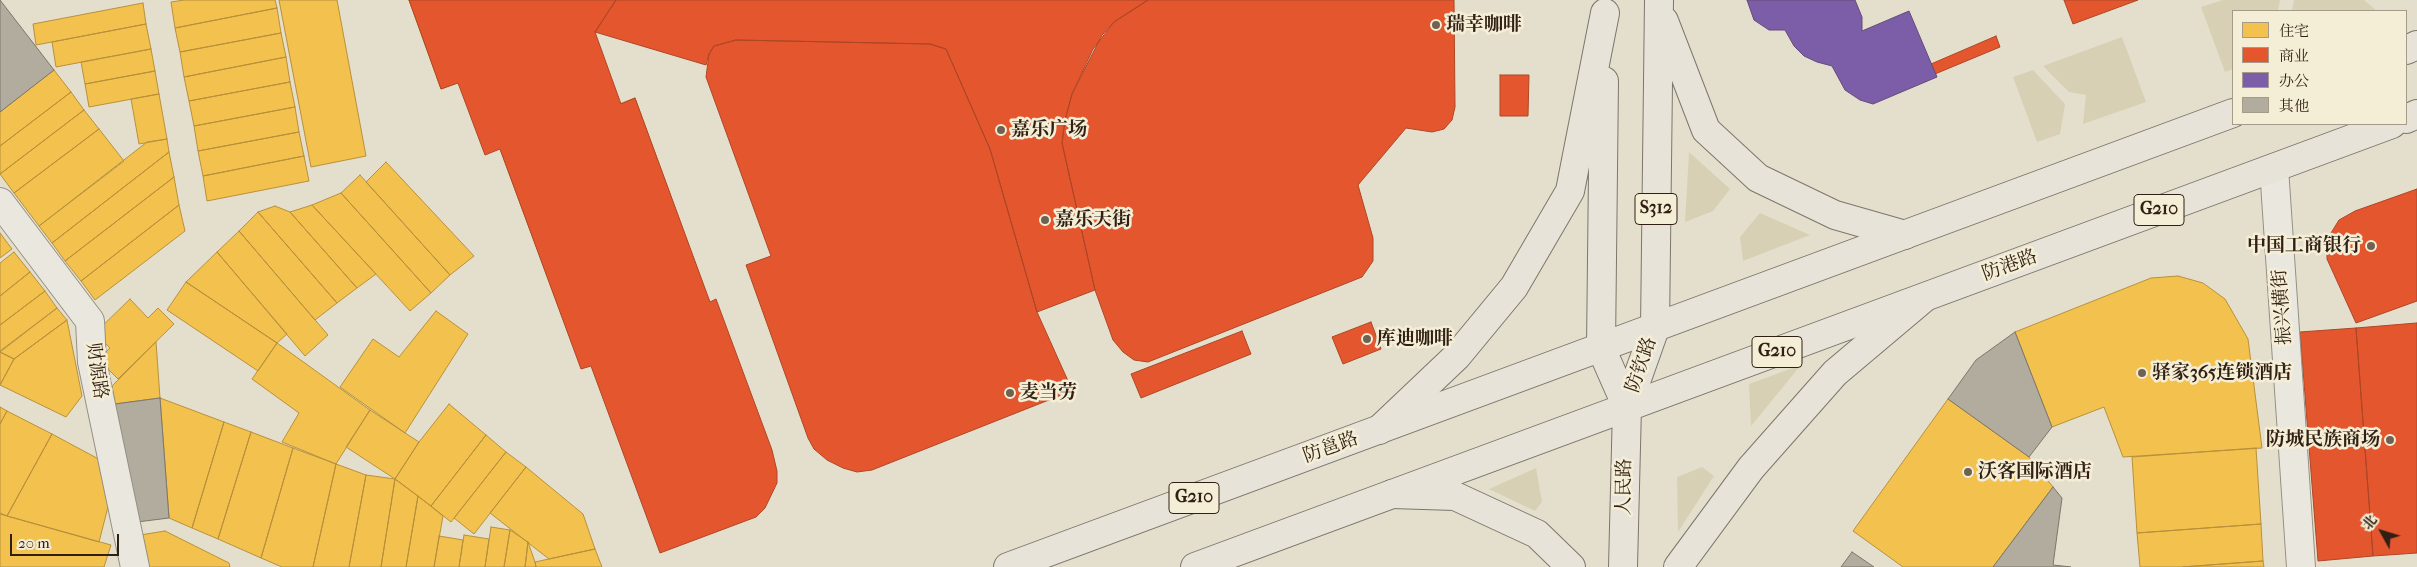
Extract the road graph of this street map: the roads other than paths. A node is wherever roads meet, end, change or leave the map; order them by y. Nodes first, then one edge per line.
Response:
1 (1659, 4) edge
2 (1605, 6) edge
3 (2232, 114) edge
4 (2389, 125) edge
5 (2274, 168) junction
6 (0, 202) edge
7 (1905, 235) junction
8 (1926, 296) junction
9 (1654, 328) junction
10 (1601, 348) junction
11 (1627, 407) junction
12 (1379, 430) junction
13 (1392, 494) junction
14 (135, 567) edge
15 (1008, 567) edge
16 (1196, 567) edge
17 (1572, 567) edge
18 (1623, 567) edge
19 (1678, 567) edge
20 (2301, 567) edge

1 - 7 main road
1 - 9 main road, 防钦路 / S312
2 - 10 main road, 防钦路 / S312
2 - 12 main road
3 - 7 main road, G210
4 - 5 main road, 防港路 / G210
5 - 8 main road, 防港路 / G210
5 - 20 street, 振兴横街
6 - 14 street, 财源路
7 - 9 main road, G210
8 - 11 main road, 防港路 / G210
8 - 19 main road
9 - 10 main road, 防邕路 / G210
9 - 11 main road, 防钦路 / S312
10 - 11 main road, 防钦路 / S312
10 - 12 main road, 防邕路 / G210
11 - 13 main road, G210
11 - 18 main road, 人民路 / S312
12 - 15 main road, 防邕路 / G210
13 - 16 main road, G210
13 - 17 main road

